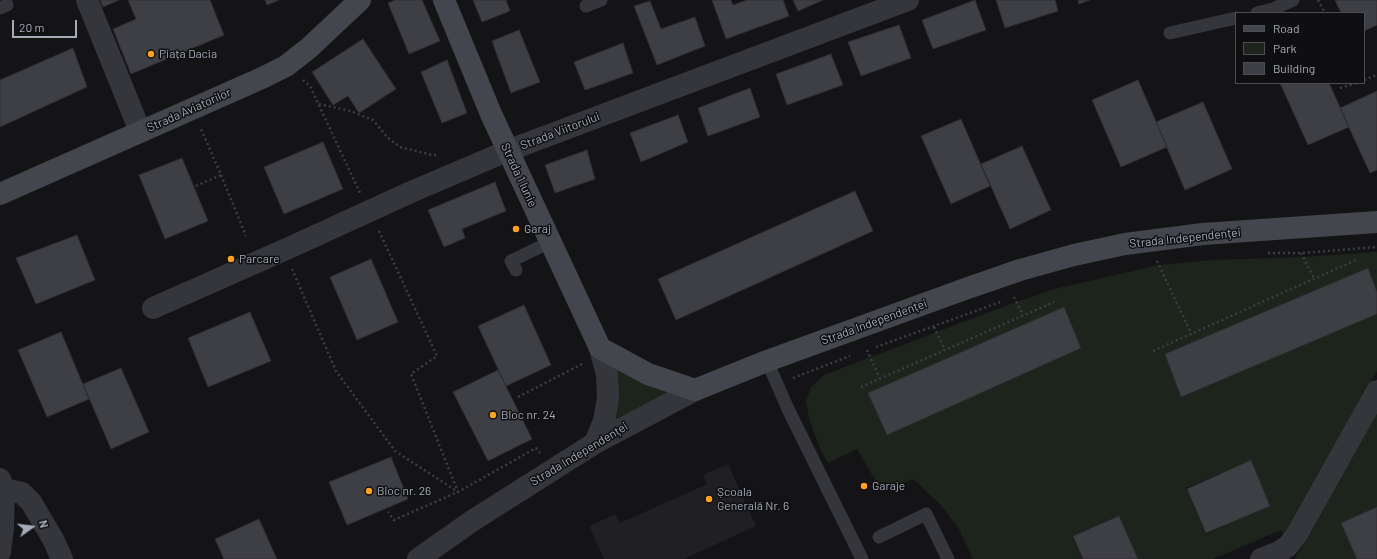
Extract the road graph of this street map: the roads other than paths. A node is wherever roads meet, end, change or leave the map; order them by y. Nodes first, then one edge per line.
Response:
1 (87, 0) edge
2 (360, 0) edge
3 (444, 0) edge
4 (601, 0) edge
5 (908, 0) edge
6 (1293, 0) edge
7 (586, 6) dead end
8 (1261, 12) edge
9 (1235, 18) edge
10 (1170, 34) dead end
11 (140, 132) junction
12 (507, 151) junction
13 (0, 194) edge
14 (1377, 222) edge
15 (550, 242) junction
16 (516, 270) dead end
17 (153, 308) dead end
18 (592, 355) junction
19 (767, 362) junction
20 (695, 390) junction
21 (1377, 391) edge
22 (595, 443) junction
23 (2, 484) edge
24 (878, 537) dead end
25 (0, 552) edge
26 (62, 559) edge
27 (418, 559) edge
28 (862, 559) edge
29 (948, 559) edge
30 (1260, 559) edge

1 - 11 street
2 - 11 street, Strada Aviatorilor
3 - 12 street, Strada 1 Iunie
4 - 7 lane
5 - 12 street, Strada Viitorului
6 - 8 lane
9 - 10 lane
11 - 13 street, Strada Aviatorilor
12 - 15 street, Strada 1 Iunie
12 - 17 street, Strada Viitorului
14 - 19 street, Strada Independenței
15 - 16 lane
15 - 18 street, Strada 1 Iunie
18 - 20 street
18 - 22 street, Strada 1 Iunie
19 - 20 street, Strada Independenței
19 - 28 lane
20 - 22 street, Strada Independenței
21 - 30 street
22 - 27 street, Strada Independenței
23 - 25 street
23 - 26 street
24 - 29 lane

